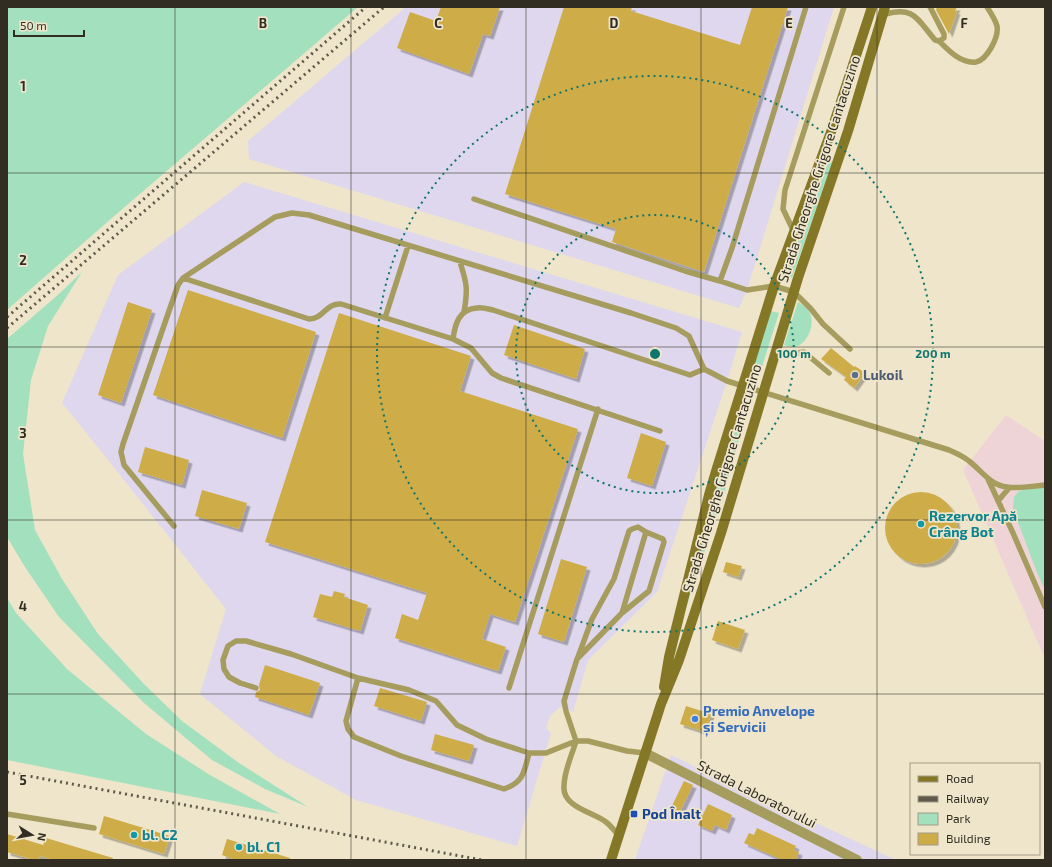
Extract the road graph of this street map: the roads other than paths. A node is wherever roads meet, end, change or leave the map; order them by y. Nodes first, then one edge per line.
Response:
1 (806, 7) edge
2 (844, 7) edge
3 (872, 7) edge
4 (930, 7) edge
5 (986, 7) edge
6 (884, 11) edge
7 (939, 41) junction
8 (474, 199) dead end
9 (794, 232) junction
10 (408, 246) junction
11 (460, 262) junction
12 (183, 278) junction
13 (720, 281) junction
14 (774, 286) junction
15 (794, 292) junction
16 (464, 312) junction
17 (385, 318) junction
18 (452, 339) junction
19 (850, 349) dead end
20 (774, 356) junction
21 (704, 369) junction
22 (829, 373) dead end
23 (743, 386) junction
24 (763, 392) junction
25 (598, 410) junction
26 (660, 431) dead end
27 (988, 479) junction
28 (1045, 485) edge
29 (1009, 488) junction
30 (998, 501) junction
31 (174, 526) dead end
32 (646, 532) junction
33 (1045, 607) edge
34 (622, 613) junction
35 (577, 659) junction
36 (358, 678) junction
37 (256, 688) dead end
38 (509, 688) dead end
39 (661, 704) junction
40 (576, 741) junction
41 (529, 753) junction
42 (645, 753) junction
43 (7, 814) edge
44 (94, 828) dead end
45 (619, 836) junction
46 (611, 860) edge
47 (857, 860) edge

1 - 13 lane
2 - 9 lane
3 - 9 main road, Strada Gheorghe Grigore Cantacuzino
4 - 7 lane
5 - 7 lane
6 - 7 lane
6 - 15 main road, Strada Gheorghe Grigore Cantacuzino
8 - 13 lane
9 - 14 main road, Strada Gheorghe Grigore Cantacuzino
10 - 11 lane
10 - 12 lane
10 - 17 lane
11 - 16 lane
11 - 21 lane
12 - 17 lane
12 - 31 lane
13 - 14 lane
14 - 15 lane
14 - 23 main road, Strada Gheorghe Grigore Cantacuzino
15 - 19 lane
15 - 20 main road, Strada Gheorghe Grigore Cantacuzino
16 - 18 lane
16 - 21 lane
17 - 18 lane
18 - 25 lane
20 - 22 lane
20 - 24 main road, Strada Gheorghe Grigore Cantacuzino
21 - 23 lane
23 - 24 lane
23 - 39 main road, Strada Gheorghe Grigore Cantacuzino
24 - 27 lane
24 - 39 main road, Strada Gheorghe Grigore Cantacuzino
25 - 26 lane
25 - 38 lane
27 - 29 lane
27 - 30 lane
28 - 29 lane
29 - 30 lane
30 - 33 lane
32 - 34 lane
32 - 34 lane
32 - 35 lane
34 - 35 lane
35 - 40 lane
36 - 37 lane
36 - 41 lane
36 - 41 lane
39 - 42 main road, Strada Gheorghe Grigore Cantacuzino
40 - 41 lane
40 - 42 lane
40 - 45 lane
42 - 45 main road, Strada Gheorghe Grigore Cantacuzino
42 - 47 street, Strada Laboratorului
43 - 44 lane
45 - 46 main road, Strada Gheorghe Grigore Cantacuzino

